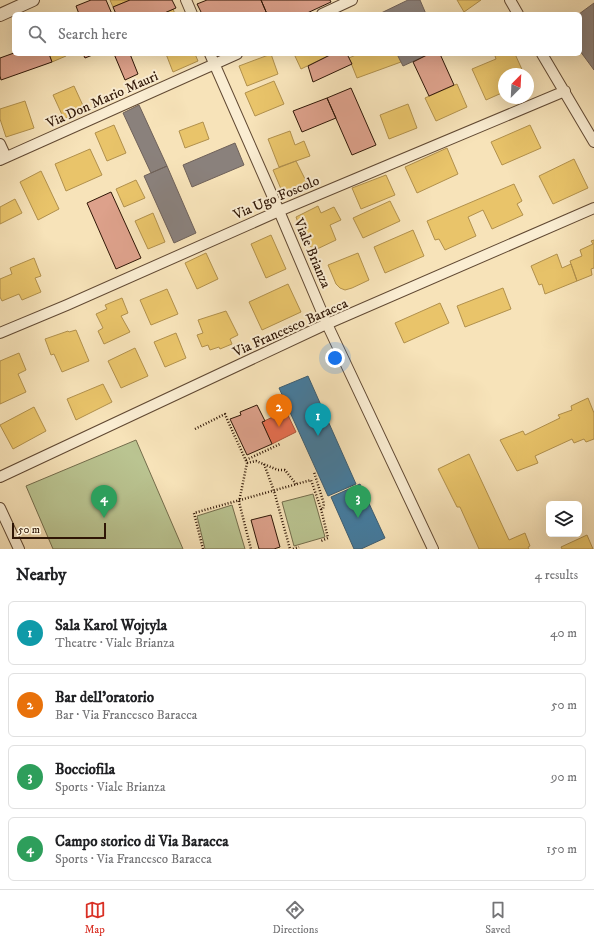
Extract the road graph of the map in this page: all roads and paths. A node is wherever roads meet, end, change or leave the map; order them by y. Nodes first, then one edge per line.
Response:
1 (32, 0) edge
2 (186, 0) edge
3 (352, 0) edge
4 (510, 0) edge
5 (191, 12) edge
6 (326, 12) edge
7 (517, 12) edge
8 (0, 15) edge
9 (211, 56) edge
10 (233, 56) edge
11 (543, 56) edge
12 (214, 65) junction
13 (565, 91) junction
14 (594, 142) edge
15 (0, 144) edge
16 (3, 159) edge
17 (594, 208) edge
18 (279, 210) junction
19 (327, 324) junction
20 (0, 333) edge
21 (195, 429) dead end
22 (280, 444) dead end
23 (246, 462) junction
24 (264, 464) junction
25 (314, 472) dead end
26 (0, 477) edge
27 (296, 484) junction
28 (274, 491) junction
29 (240, 500) junction
30 (321, 509) junction
31 (1, 511) edge
32 (321, 541) dead end
33 (299, 547) dead end
34 (20, 549) edge
35 (203, 549) edge
36 (251, 549) edge
37 (290, 549) edge
38 (293, 549) edge
39 (433, 549) edge

1 - 8 street
2 - 5 street
3 - 6 street
4 - 7 street
9 - 12 street, Viale Brianza
10 - 12 street, Via Don Mario Mauri
11 - 13 street
12 - 16 street, Via Don Mario Mauri
12 - 18 street, Viale Brianza
13 - 14 street
13 - 18 street, Via Ugo Foscolo
15 - 16 street
17 - 19 street, Via Francesco Baracca
18 - 19 street, Viale Brianza
18 - 20 street, Via Ugo Foscolo
19 - 26 street, Via Francesco Baracca
19 - 39 street, Viale Brianza
21 - 23 path
22 - 23 path
23 - 24 path
23 - 29 path
24 - 27 path
24 - 28 path
25 - 30 path
27 - 28 path
27 - 30 path
28 - 29 path
28 - 37 path
29 - 35 path
29 - 36 path
30 - 32 path
31 - 34 street
33 - 38 path

